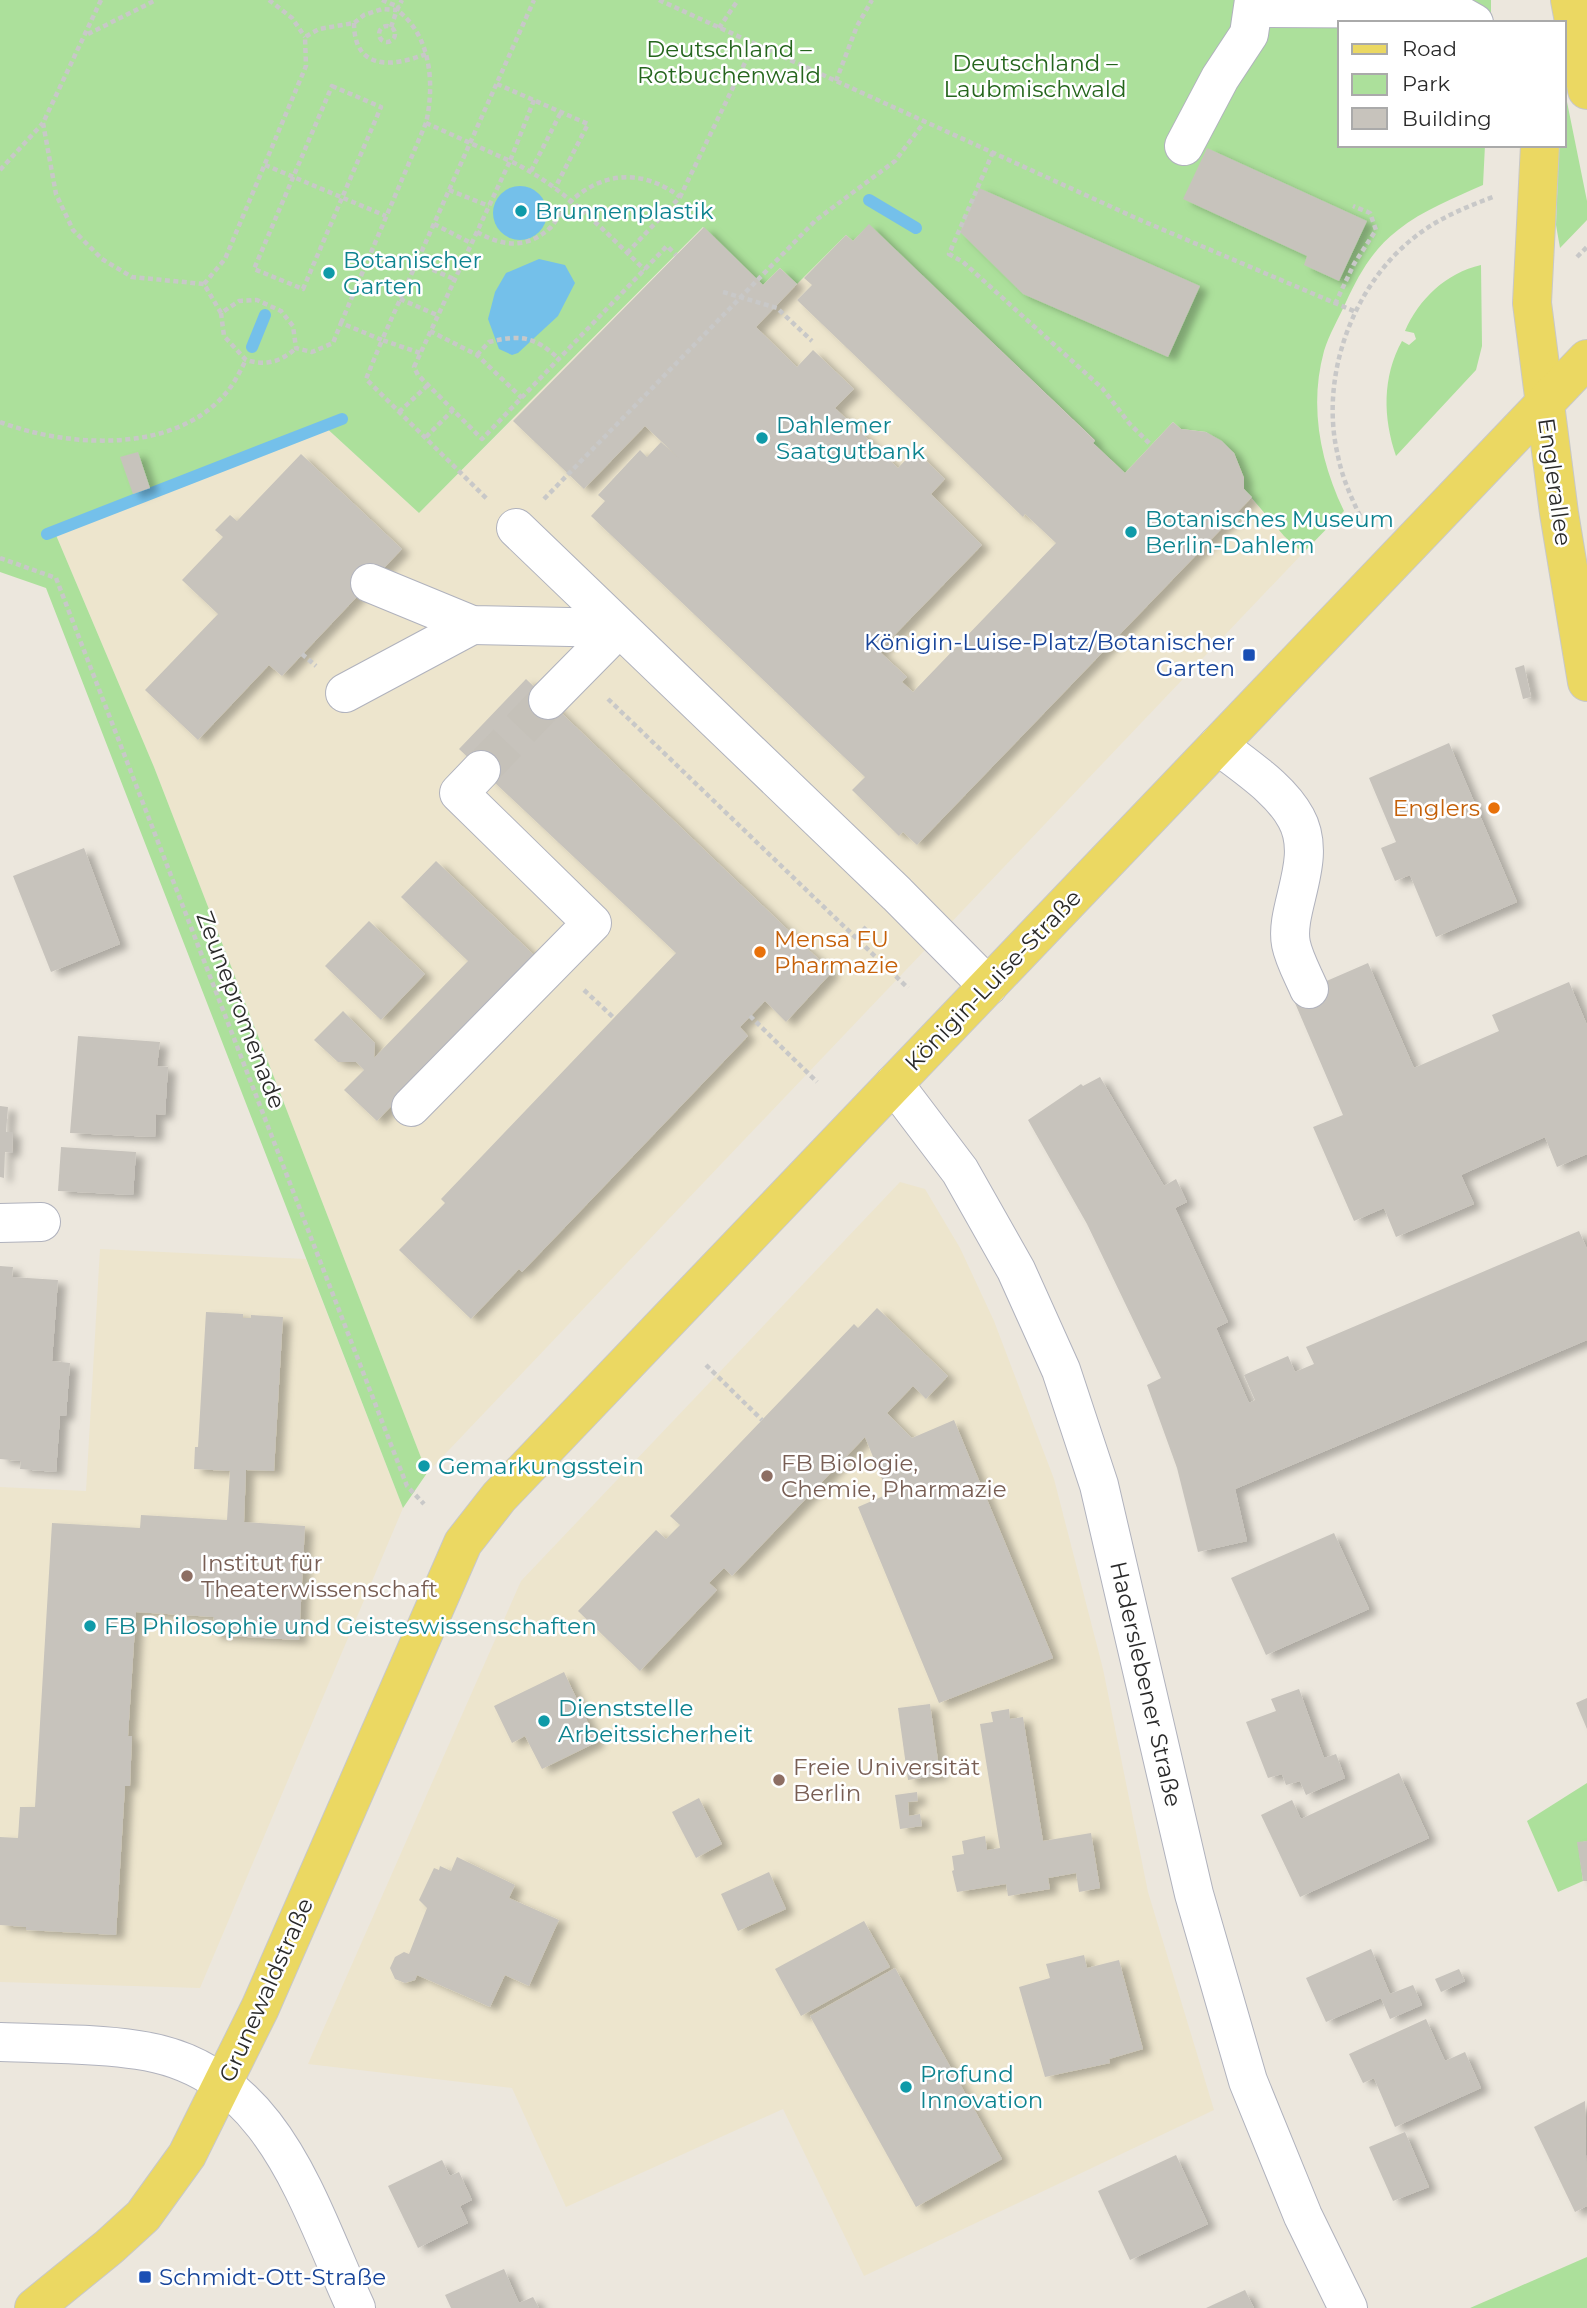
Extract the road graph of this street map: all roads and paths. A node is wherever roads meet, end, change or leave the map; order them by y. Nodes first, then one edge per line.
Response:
1 (101, 0) edge
2 (156, 0) edge
3 (269, 0) edge
4 (382, 0) edge
5 (402, 0) edge
6 (534, 0) edge
7 (659, 0) edge
8 (738, 0) edge
9 (872, 0) edge
10 (1553, 0) edge
11 (1570, 0) edge
12 (1254, 4) edge
13 (398, 9) junction
14 (1471, 21) edge
15 (1551, 21) edge
16 (354, 23) junction
17 (391, 27) dead end
18 (719, 28) junction
19 (87, 35) junction
20 (305, 37) junction
21 (754, 43) junction
22 (426, 54) junction
23 (836, 81) junction
24 (497, 84) junction
25 (1587, 90) edge
26 (534, 100) junction
27 (561, 112) junction
28 (925, 121) junction
29 (426, 122) junction
30 (43, 123) junction
31 (470, 142) junction
32 (1184, 146) dead end
33 (1540, 147) edge
34 (993, 152) junction
35 (510, 161) junction
36 (265, 165) junction
37 (0, 170) edge
38 (531, 171) junction
39 (293, 177) junction
40 (555, 188) junction
41 (449, 190) junction
42 (680, 197) junction
43 (1493, 197) dead end
44 (342, 198) junction
45 (570, 202) junction
46 (489, 206) junction
47 (1353, 206) dead end
48 (386, 216) junction
49 (434, 224) junction
50 (477, 232) junction
51 (471, 243) junction
52 (627, 253) junction
53 (676, 256) dead end
54 (416, 262) junction
55 (645, 270) junction
56 (454, 279) junction
57 (204, 284) junction
58 (723, 292) dead end
59 (739, 296) junction
60 (400, 299) junction
61 (1335, 304) junction
62 (1356, 312) junction
63 (221, 313) junction
64 (438, 315) junction
65 (341, 323) junction
66 (430, 331) junction
67 (382, 340) junction
68 (812, 341) dead end
69 (296, 348) junction
70 (420, 353) junction
71 (477, 355) junction
72 (559, 359) junction
73 (1587, 359) edge
74 (246, 360) junction
75 (428, 384) junction
76 (522, 398) junction
77 (1543, 405) junction
78 (453, 410) junction
79 (400, 412) junction
80 (0, 422) edge
81 (426, 437) junction
82 (1151, 445) dead end
83 (1360, 516) dead end
84 (516, 528) junction
85 (0, 558) edge
86 (370, 583) dead end
87 (472, 625) junction
88 (620, 628) junction
89 (578, 670) junction
90 (1587, 682) edge
91 (345, 693) dead end
92 (548, 700) tunnel mouth
93 (1218, 745) junction
94 (481, 770) tunnel mouth
95 (988, 986) junction
96 (908, 988) dead end
97 (1309, 989) dead end
98 (750, 1016) dead end
99 (817, 1082) dead end
100 (894, 1084) junction
101 (411, 1107) dead end
102 (0, 1223) edge
103 (41, 1223) dead end
104 (706, 1365) dead end
105 (762, 1420) dead end
106 (424, 1503) dead end
107 (427, 1622) joint
108 (0, 2042) edge
109 (224, 2083) junction
110 (34, 2308) edge
111 (356, 2308) edge
112 (1348, 2308) edge

1 - 19 path
2 - 19 path
3 - 20 path
4 - 13 path
5 - 13 path
6 - 24 path
7 - 18 path
8 - 18 path
9 - 23 path
10 - 15 main road
11 - 25 main road
12 - 14 street
12 - 32 street
13 - 16 path
13 - 17 path
13 - 22 path
16 - 20 path
16 - 22 path
18 - 21 path
19 - 30 path
20 - 36 path
21 - 23 path
21 - 42 path
22 - 29 path
23 - 28 path
24 - 26 path
24 - 31 path
26 - 27 path
26 - 35 path
27 - 38 path
27 - 40 path
28 - 34 path
28 - 59 path
29 - 31 path
29 - 48 path
30 - 37 path
30 - 57 path
31 - 35 path
31 - 41 path
33 - 77 main road, Englerallee
34 - 61 path
34 - 82 path
35 - 38 path
35 - 46 path
36 - 39 path
36 - 57 path
38 - 40 path
39 - 44 path
39 - 44 path
39 - 44 path
40 - 45 path
41 - 46 path
41 - 49 path
42 - 45 path
42 - 52 path
43 - 62 path
44 - 48 path
45 - 50 path
45 - 52 path
46 - 50 path
47 - 61 path
48 - 65 path
49 - 51 path
49 - 54 path
50 - 51 path
51 - 56 path
52 - 55 path
53 - 55 path
54 - 56 path
54 - 60 path
55 - 72 path
56 - 64 path
57 - 63 path
58 - 59 path
59 - 68 path
59 - 84 path
60 - 64 path
60 - 67 path
61 - 62 path
62 - 83 path
63 - 69 path
63 - 74 path
64 - 66 path
65 - 67 path
65 - 69 path
66 - 70 path
66 - 71 path
67 - 70 path
67 - 79 path
69 - 74 path
70 - 75 path
71 - 72 path
71 - 76 path
72 - 76 path
73 - 77 main road, Königin-Luise-Straße
74 - 80 path
75 - 78 path
75 - 79 path
76 - 78 path
77 - 90 main road, Englerallee
77 - 93 main road, Königin-Luise-Straße
78 - 81 path
79 - 81 path
81 - 84 path
84 - 88 street
85 - 106 path, Zeunepromenade
86 - 87 street
87 - 88 street
87 - 91 street
88 - 89 street
88 - 95 street
89 - 92 street
89 - 96 path
93 - 95 main road, Königin-Luise-Straße
93 - 97 street
94 - 101 street
95 - 100 main road, Königin-Luise-Straße
98 - 99 path
100 - 107 main road, Königin-Luise-Straße
100 - 112 street, Haderslebener Straße
102 - 103 street
104 - 105 path
107 - 109 main road, Grunewaldstraße
108 - 109 street
109 - 110 main road, Grunewaldstraße
109 - 111 street

